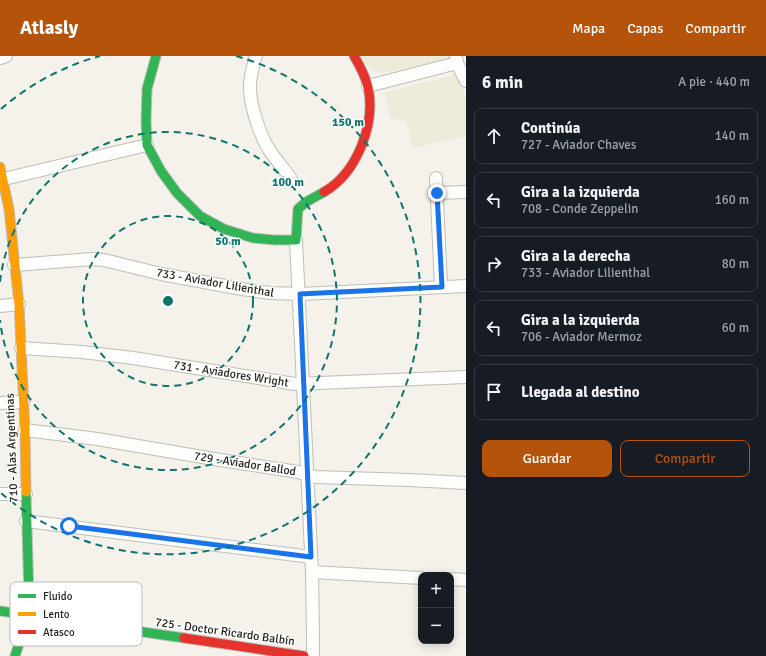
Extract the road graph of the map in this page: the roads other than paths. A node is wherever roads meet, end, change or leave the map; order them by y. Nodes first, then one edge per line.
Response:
1 (6, 56) edge
2 (156, 56) edge
3 (256, 56) edge
4 (354, 56) edge
5 (0, 58) edge
6 (457, 60) edge
7 (466, 81) edge
8 (368, 86) junction
9 (147, 145) junction
10 (1, 176) edge
11 (436, 178) dead end
12 (292, 181) dead end
13 (466, 192) edge
14 (437, 193) junction
15 (296, 240) junction
16 (14, 265) junction
17 (466, 286) edge
18 (442, 287) junction
19 (300, 294) junction
20 (19, 304) junction
21 (0, 306) edge
22 (21, 348) junction
23 (466, 377) edge
24 (304, 384) junction
25 (23, 402) junction
26 (0, 403) edge
27 (25, 430) junction
28 (308, 475) junction
29 (466, 484) edge
30 (0, 494) edge
31 (26, 494) junction
32 (26, 521) junction
33 (311, 557) junction
34 (312, 572) junction
35 (418, 578) edge
36 (454, 579) edge
37 (466, 580) edge
38 (28, 582) edge
39 (0, 611) edge
40 (10, 612) edge
41 (142, 632) edge
42 (19, 646) edge
43 (15, 656) edge
44 (304, 656) edge
45 (313, 656) edge

1 - 5 street
2 - 9 street
3 - 12 street
4 - 8 street
6 - 7 street
6 - 8 street
8 - 15 street
9 - 10 street
9 - 15 street
10 - 16 street, 710 - Alas Argentinas
11 - 14 street
13 - 14 street
14 - 18 street
15 - 19 street
16 - 19 street, 733 - Aviador Lilienthal
16 - 20 street, 710 - Alas Argentinas
17 - 18 street, 733 - Aviador Lilienthal
18 - 19 street, 733 - Aviador Lilienthal
19 - 24 street
20 - 21 street
20 - 22 street, 710 - Alas Argentinas
22 - 24 street, 731 - Aviadores Wright
22 - 25 street, 710 - Alas Argentinas
23 - 24 street, 731 - Aviadores Wright
24 - 28 street
25 - 26 street
25 - 27 street, 710 - Alas Argentinas
27 - 28 street, 729 - Aviador Ballod
27 - 31 street, 710 - Alas Argentinas
28 - 29 street, 729 - Aviador Ballod
28 - 33 street
30 - 31 street
31 - 32 street, 710 - Alas Argentinas
32 - 33 street
32 - 38 street, 710 - Alas Argentinas
33 - 34 street
34 - 35 street
34 - 45 street
36 - 37 street
39 - 40 street, 725 - Doctor Ricardo Balbín
41 - 44 street, 725 - Doctor Ricardo Balbín
42 - 43 street, 710 - Alas Argentinas

